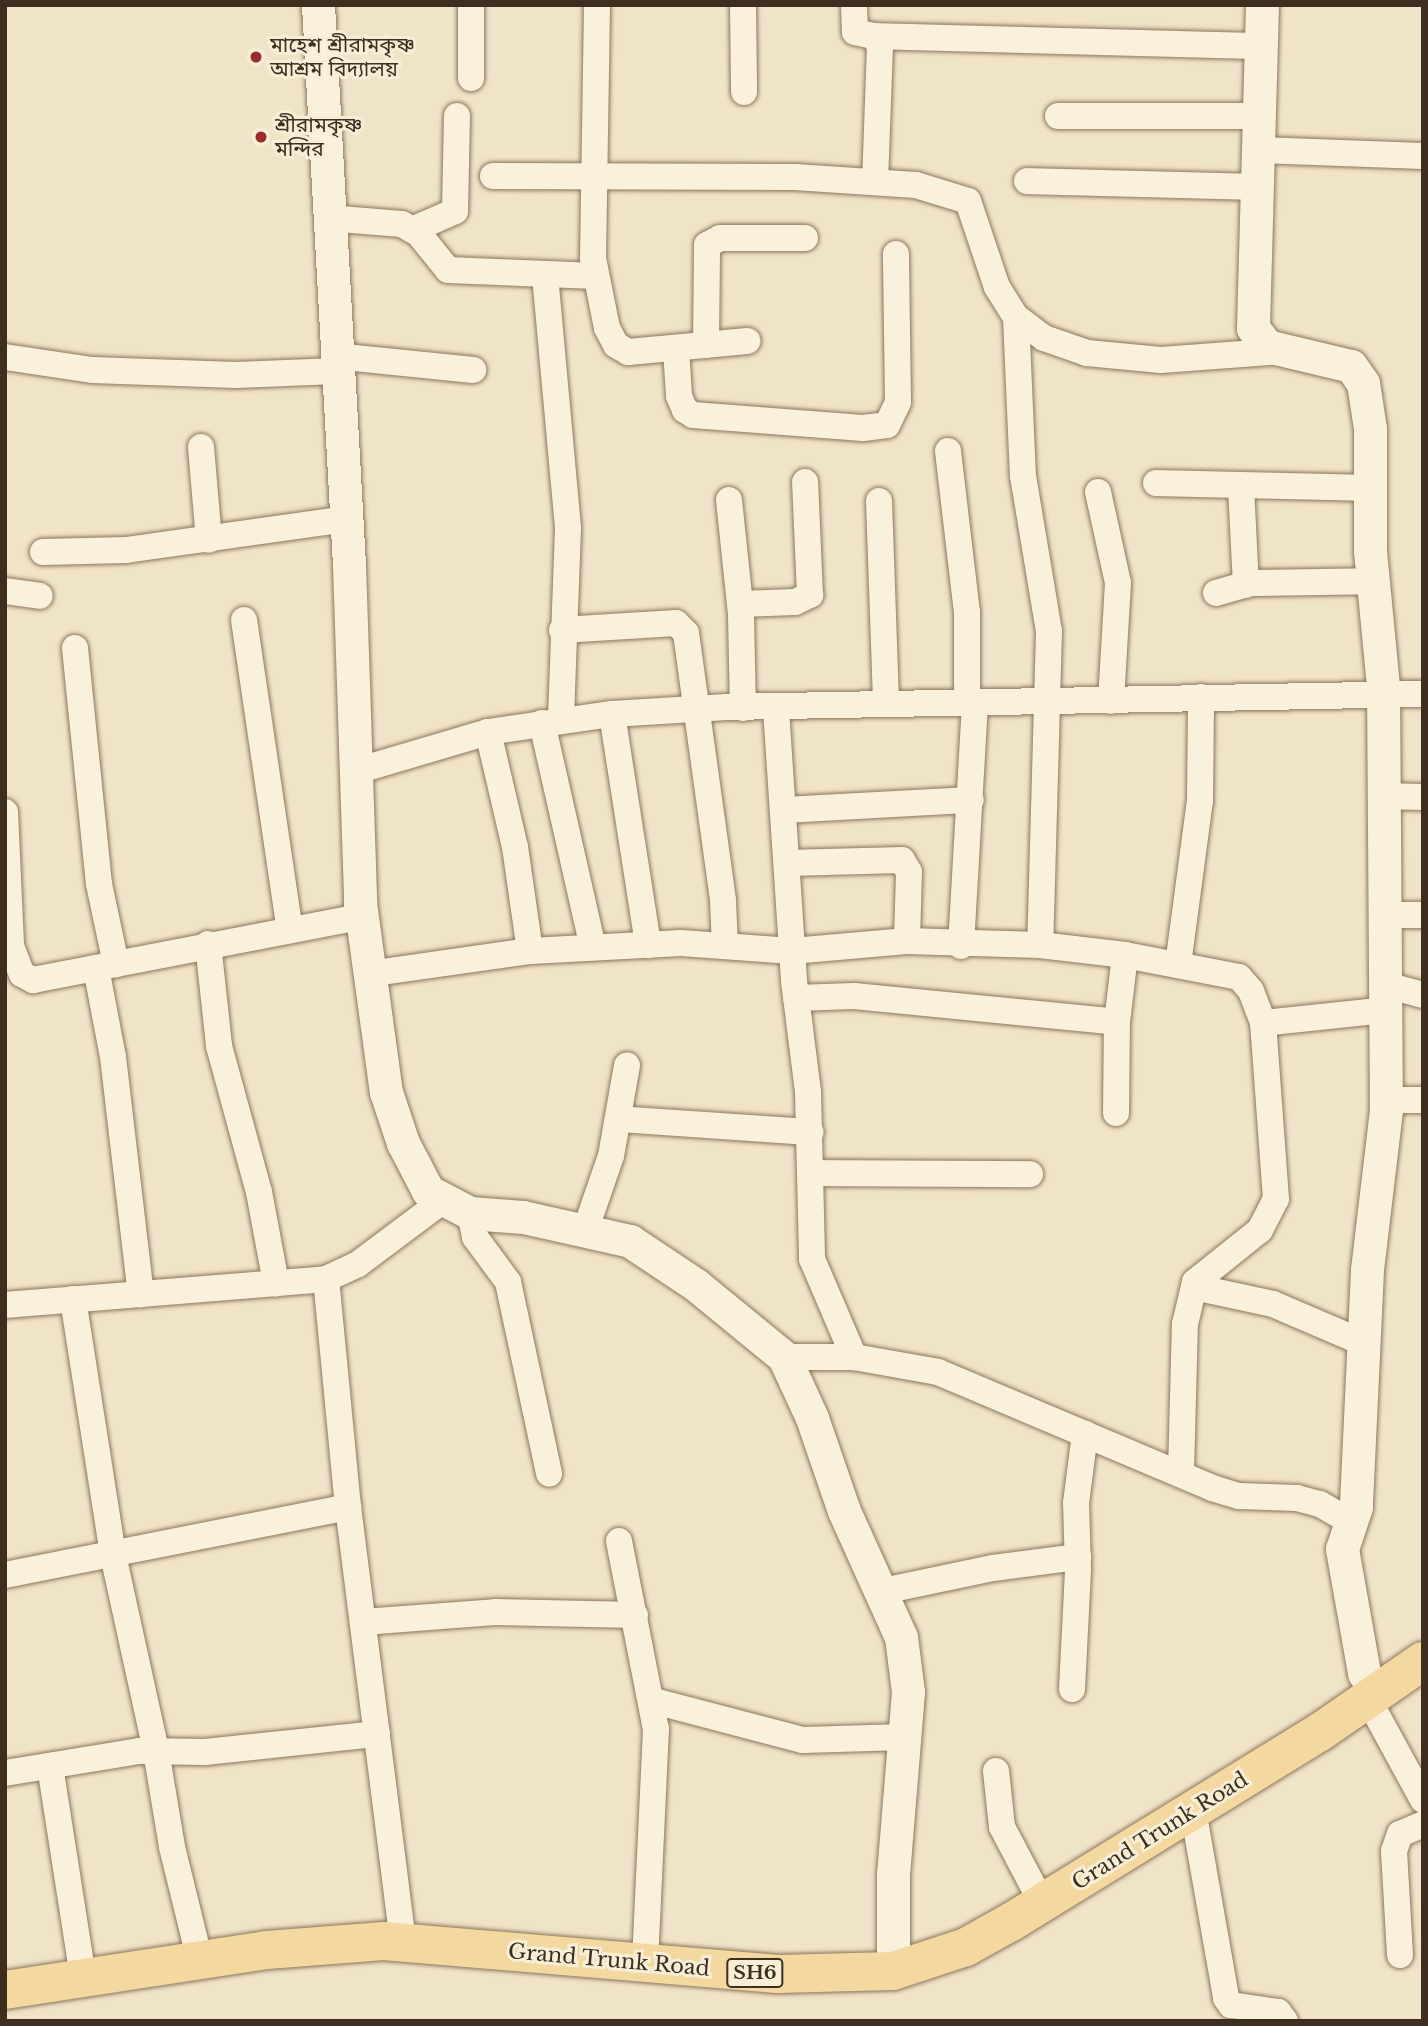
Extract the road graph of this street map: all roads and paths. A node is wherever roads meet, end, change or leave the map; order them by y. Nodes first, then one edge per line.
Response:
1 (318, 5) edge
2 (471, 5) edge
3 (597, 5) edge
4 (743, 5) edge
5 (854, 5) edge
6 (1262, 5) edge
7 (874, 36) junction
8 (1261, 46) junction
9 (471, 78) dead end
10 (744, 92) dead end
11 (457, 116) dead end
12 (1058, 116) dead end
13 (1259, 116) junction
14 (1259, 150) junction
15 (1423, 156) edge
16 (494, 176) dead end
17 (594, 177) junction
18 (1027, 181) dead end
19 (875, 182) junction
20 (1255, 187) junction
21 (328, 219) junction
22 (412, 230) junction
23 (805, 238) dead end
24 (896, 254) dead end
25 (545, 275) junction
26 (596, 276) junction
27 (1016, 317) junction
28 (747, 341) dead end
29 (706, 345) junction
30 (676, 349) junction
31 (1283, 351) junction
32 (5, 357) edge
33 (336, 364) junction
34 (473, 370) dead end
35 (201, 447) dead end
36 (948, 451) dead end
37 (806, 482) dead end
38 (1156, 483) dead end
39 (1241, 487) junction
40 (1370, 488) junction
41 (1098, 492) dead end
42 (729, 500) dead end
43 (879, 501) dead end
44 (346, 519) junction
45 (209, 540) junction
46 (43, 552) dead end
47 (1373, 581) junction
48 (1246, 585) junction
49 (5, 591) edge
50 (1216, 593) dead end
51 (40, 596) dead end
52 (740, 604) junction
53 (244, 620) dead end
54 (562, 630) junction
55 (75, 648) dead end
56 (1423, 694) edge
57 (1382, 697) junction
58 (1201, 698) junction
59 (971, 701) junction
60 (1111, 701) junction
61 (1046, 702) junction
62 (886, 704) junction
63 (743, 708) junction
64 (698, 709) junction
65 (776, 709) junction
66 (612, 714) junction
67 (552, 721) junction
68 (488, 732) junction
69 (353, 772) junction
70 (1381, 796) junction
71 (1423, 797) edge
72 (971, 800) junction
73 (784, 810) junction
74 (5, 812) edge
75 (787, 863) junction
76 (1385, 915) junction
77 (1423, 915) edge
78 (361, 917) junction
79 (289, 930) junction
80 (907, 941) junction
81 (208, 944) junction
82 (648, 945) junction
83 (725, 946) junction
84 (961, 946) junction
85 (1040, 946) junction
86 (593, 947) junction
87 (530, 951) junction
88 (792, 951) junction
89 (1125, 955) junction
90 (1178, 965) junction
91 (106, 966) junction
92 (368, 974) junction
93 (1423, 995) edge
94 (1386, 997) junction
95 (796, 998) junction
96 (1117, 1022) junction
97 (1263, 1023) junction
98 (627, 1065) dead end
99 (1386, 1100) junction
100 (1423, 1100) edge
101 (1116, 1113) dead end
102 (618, 1119) junction
103 (811, 1132) junction
104 (813, 1173) junction
105 (1030, 1174) dead end
106 (457, 1206) junction
107 (585, 1231) junction
108 (326, 1279) junction
109 (276, 1283) junction
110 (1194, 1287) junction
111 (141, 1294) junction
112 (73, 1299) junction
113 (5, 1305) edge
114 (1364, 1343) junction
115 (784, 1357) junction
116 (854, 1357) junction
117 (1085, 1434) junction
118 (1181, 1473) junction
119 (549, 1474) dead end
120 (348, 1507) junction
121 (1351, 1522) junction
122 (620, 1541) dead end
123 (113, 1555) junction
124 (1078, 1557) junction
125 (5, 1575) edge
126 (883, 1591) junction
127 (635, 1615) junction
128 (363, 1622) junction
129 (1423, 1661) edge
130 (1072, 1689) dead end
131 (1372, 1696) junction
132 (653, 1701) junction
133 (377, 1734) junction
134 (904, 1737) junction
135 (156, 1751) junction
136 (50, 1766) junction
137 (996, 1771) dead end
138 (5, 1773) edge
139 (1423, 1800) edge
140 (1194, 1810) junction
141 (1423, 1824) edge
142 (1042, 1903) junction
143 (403, 1941) junction
144 (1400, 1955) dead end
145 (201, 1961) junction
146 (645, 1964) junction
147 (892, 1971) junction
148 (83, 1976) junction
149 (5, 1990) edge
150 (1285, 2021) edge

1 - 21 street
2 - 9 street
3 - 17 street
4 - 10 street
5 - 7 street
6 - 8 street
7 - 8 street
7 - 19 street
8 - 13 street
11 - 22 street
12 - 13 street
13 - 14 street
14 - 15 street
14 - 20 street
16 - 17 street
17 - 19 street
17 - 26 street
18 - 20 street
19 - 27 street
20 - 31 street
21 - 22 street
21 - 33 street
22 - 25 street
23 - 29 street
24 - 30 street
25 - 26 street
25 - 54 street
26 - 30 street
27 - 31 street
27 - 61 street
28 - 29 street
29 - 30 street
31 - 40 street
32 - 33 street
33 - 34 street
33 - 44 street
35 - 45 street
36 - 59 street
37 - 52 street
38 - 39 street
39 - 40 street
39 - 48 street
40 - 47 street
41 - 60 street
42 - 52 street
43 - 62 street
44 - 45 street
44 - 69 street
45 - 46 street
47 - 48 street
47 - 57 street
48 - 50 street
49 - 51 street
52 - 63 street
53 - 79 street
54 - 64 street
54 - 67 street
55 - 91 street
56 - 57 street
57 - 58 street
57 - 70 street
58 - 60 street
58 - 90 street
59 - 61 street
59 - 62 street
59 - 72 street
60 - 61 street
61 - 85 street
62 - 65 street
63 - 64 street
63 - 65 street
64 - 66 street
64 - 83 street
65 - 73 street
66 - 67 street
66 - 82 street
67 - 68 street
67 - 86 street
68 - 69 street
68 - 87 street
69 - 78 street
70 - 71 street
70 - 76 street
72 - 73 street
72 - 84 street
73 - 75 street
74 - 91 street
75 - 80 street
75 - 88 street
76 - 77 street
76 - 94 street
78 - 79 street
78 - 92 street
79 - 81 street
80 - 84 street
80 - 88 street
81 - 91 street
81 - 109 street
82 - 83 street
82 - 86 street
83 - 88 street
84 - 85 street
85 - 89 street
86 - 87 street
87 - 92 street
88 - 95 street
89 - 90 street
89 - 96 street
90 - 97 street
91 - 111 street
92 - 106 street
93 - 94 street
94 - 97 street
94 - 99 street
95 - 96 street
95 - 103 street
96 - 101 street
97 - 110 street
98 - 102 street
99 - 100 street
99 - 114 street
102 - 103 street
102 - 107 street
103 - 104 street
104 - 105 street
104 - 116 street
106 - 107 street
106 - 108 street
106 - 119 street
107 - 115 street
108 - 109 street
108 - 120 street
109 - 111 street
110 - 114 street
110 - 118 street
111 - 112 street
112 - 113 street
112 - 123 street
114 - 121 street
115 - 116 street
115 - 126 street
116 - 117 street
117 - 118 street
117 - 124 street
118 - 121 street
120 - 123 street
120 - 128 street
121 - 131 street
122 - 127 street
123 - 125 street
123 - 135 street
124 - 126 street
124 - 130 street
126 - 134 street
127 - 128 street
127 - 132 street
128 - 133 street
129 - 131 main road, Grand Trunk Road / SH6
131 - 139 street
131 - 140 main road, Grand Trunk Road / SH6
132 - 134 street
132 - 146 street
133 - 135 street
133 - 143 street
134 - 147 street
135 - 136 street
135 - 145 street
136 - 138 street
136 - 148 street
137 - 142 street
140 - 142 main road, Grand Trunk Road / SH6
140 - 150 street
141 - 144 street
142 - 147 main road, Grand Trunk Road / SH6
143 - 145 main road, Grand Trunk Road / SH6
143 - 146 main road, Grand Trunk Road / SH6
145 - 148 main road, Grand Trunk Road / SH6
146 - 147 main road, Grand Trunk Road / SH6
148 - 149 main road, Grand Trunk Road / SH6

